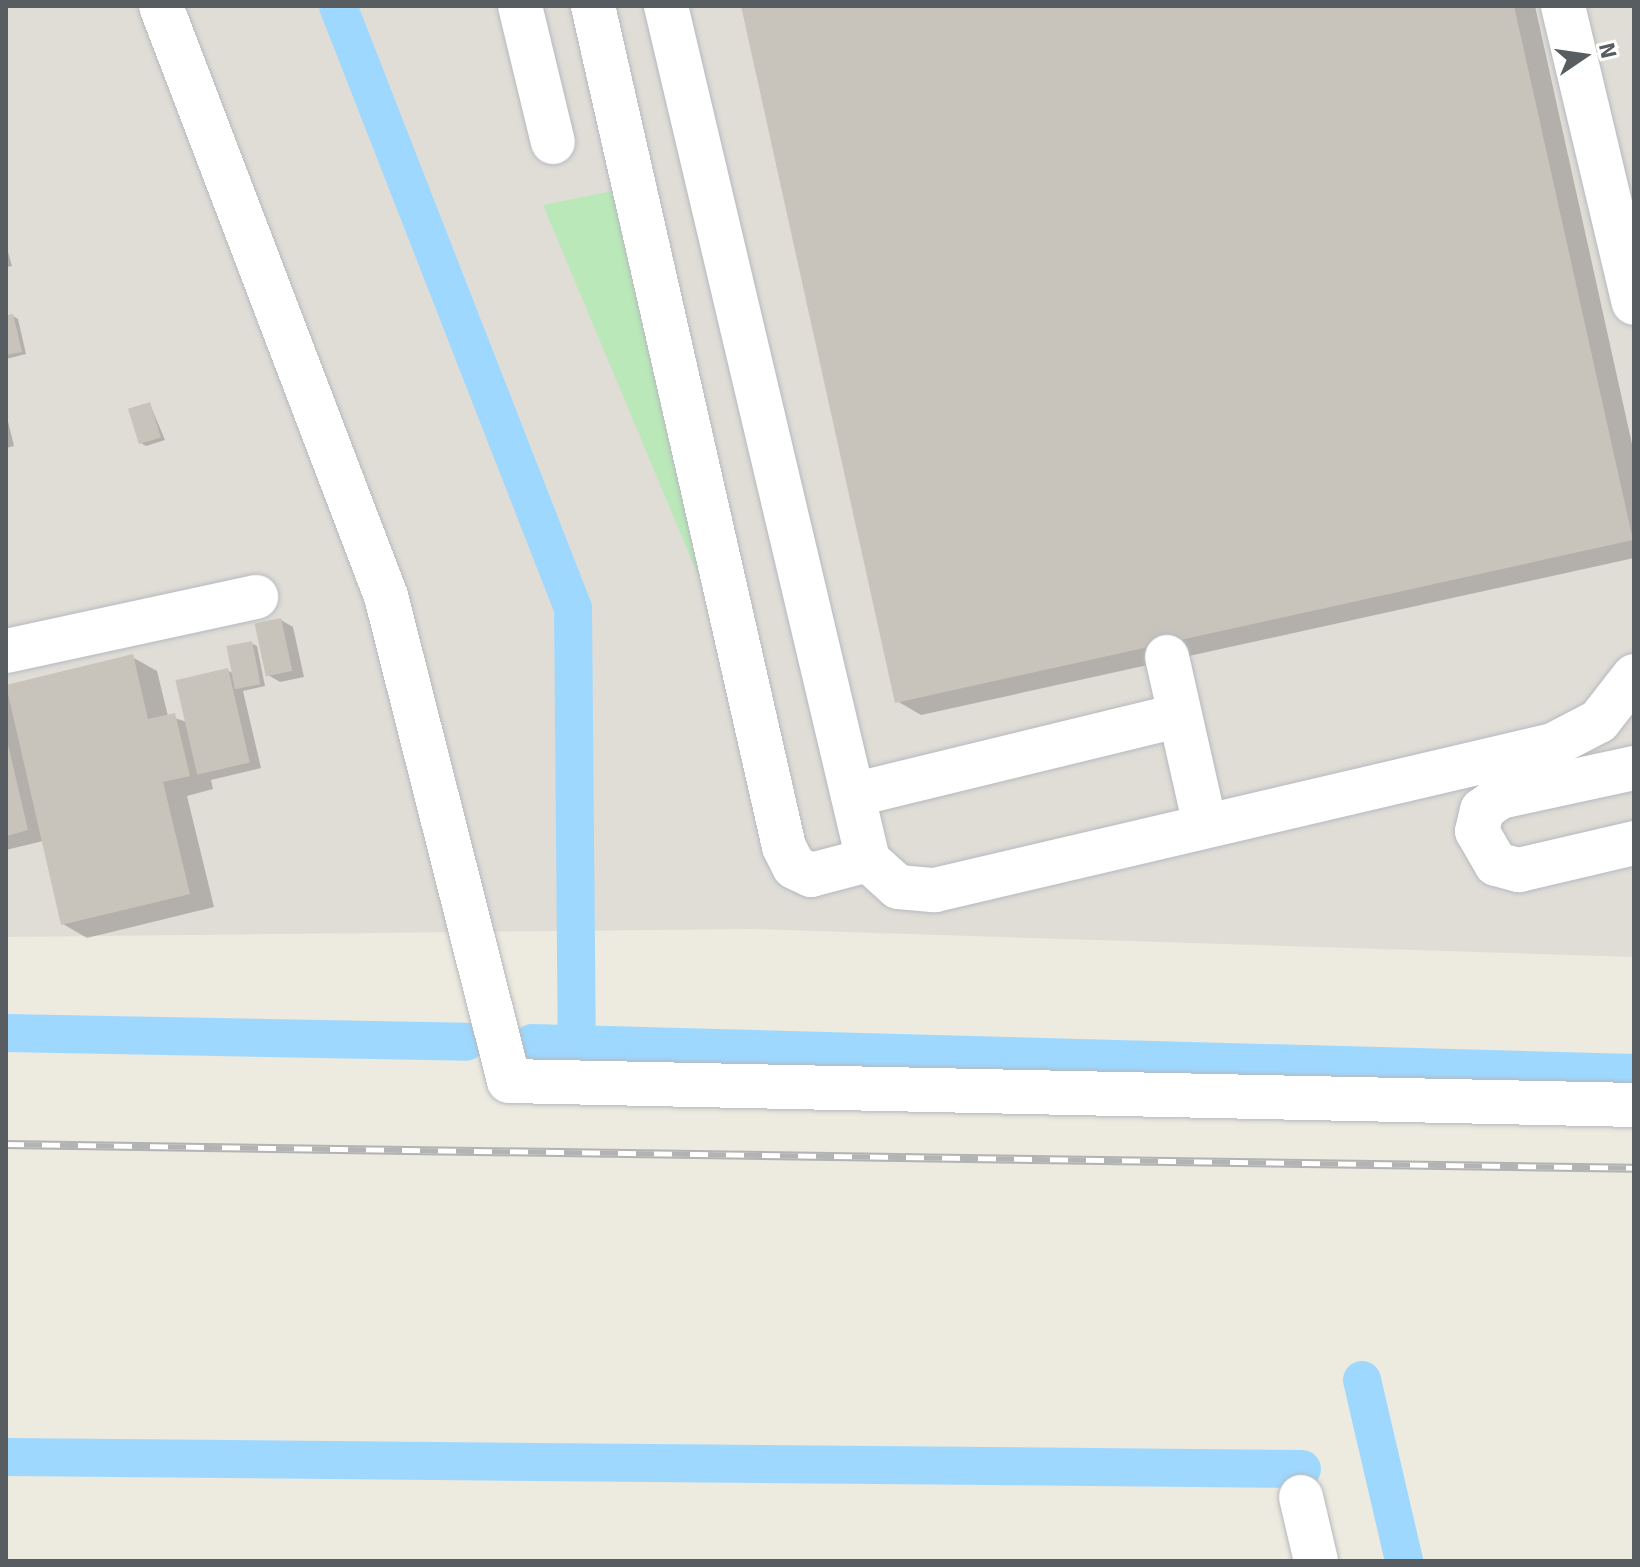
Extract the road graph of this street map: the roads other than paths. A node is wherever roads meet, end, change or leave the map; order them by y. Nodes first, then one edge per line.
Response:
1 (161, 6) edge
2 (520, 6) edge
3 (593, 6) edge
4 (666, 6) edge
5 (1563, 6) edge
6 (553, 142) dead end
7 (1634, 303) edge
8 (256, 597) dead end
9 (6, 651) edge
10 (1167, 657) dead end
11 (1634, 676) edge
12 (1177, 716) junction
13 (1634, 768) edge
14 (853, 795) junction
15 (1205, 825) junction
16 (1634, 843) edge
17 (868, 860) junction
18 (1634, 1105) edge
19 (1301, 1497) dead end
20 (1316, 1561) edge

1 - 18 street
2 - 6 street
3 - 17 street
4 - 14 street
5 - 7 street
8 - 9 street
10 - 12 street
11 - 15 street
12 - 14 street
12 - 15 street
13 - 16 street
14 - 17 street
15 - 17 street
19 - 20 street

